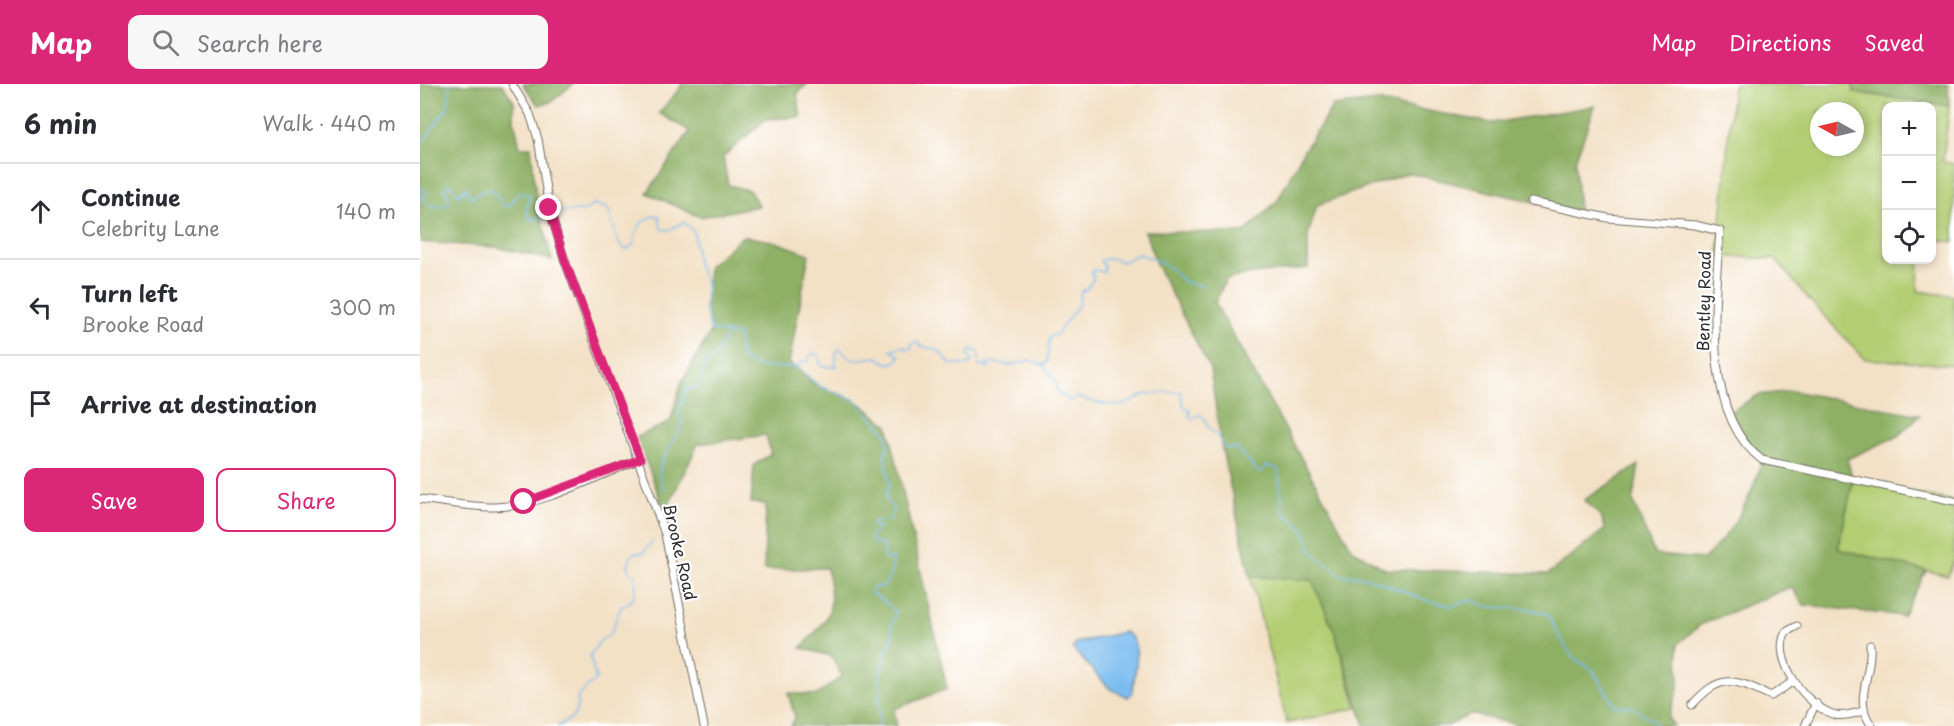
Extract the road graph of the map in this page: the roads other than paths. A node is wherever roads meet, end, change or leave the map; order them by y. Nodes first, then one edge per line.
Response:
1 (512, 84) edge
2 (1531, 202) dead end
3 (640, 459) junction
4 (420, 499) edge
5 (1954, 501) edge
6 (1797, 626) dead end
7 (1870, 645) dead end
8 (1794, 681) junction
9 (1816, 703) junction
10 (1692, 705) dead end
11 (1863, 711) junction
12 (704, 726) edge
13 (1805, 726) edge
14 (1872, 726) edge

1 - 3 street, Brooke Road
2 - 5 street, Bentley Road
3 - 4 street
3 - 12 street, Brooke Road
6 - 8 street
7 - 11 street
8 - 9 street
8 - 10 street
9 - 11 street
9 - 13 street
11 - 14 street

